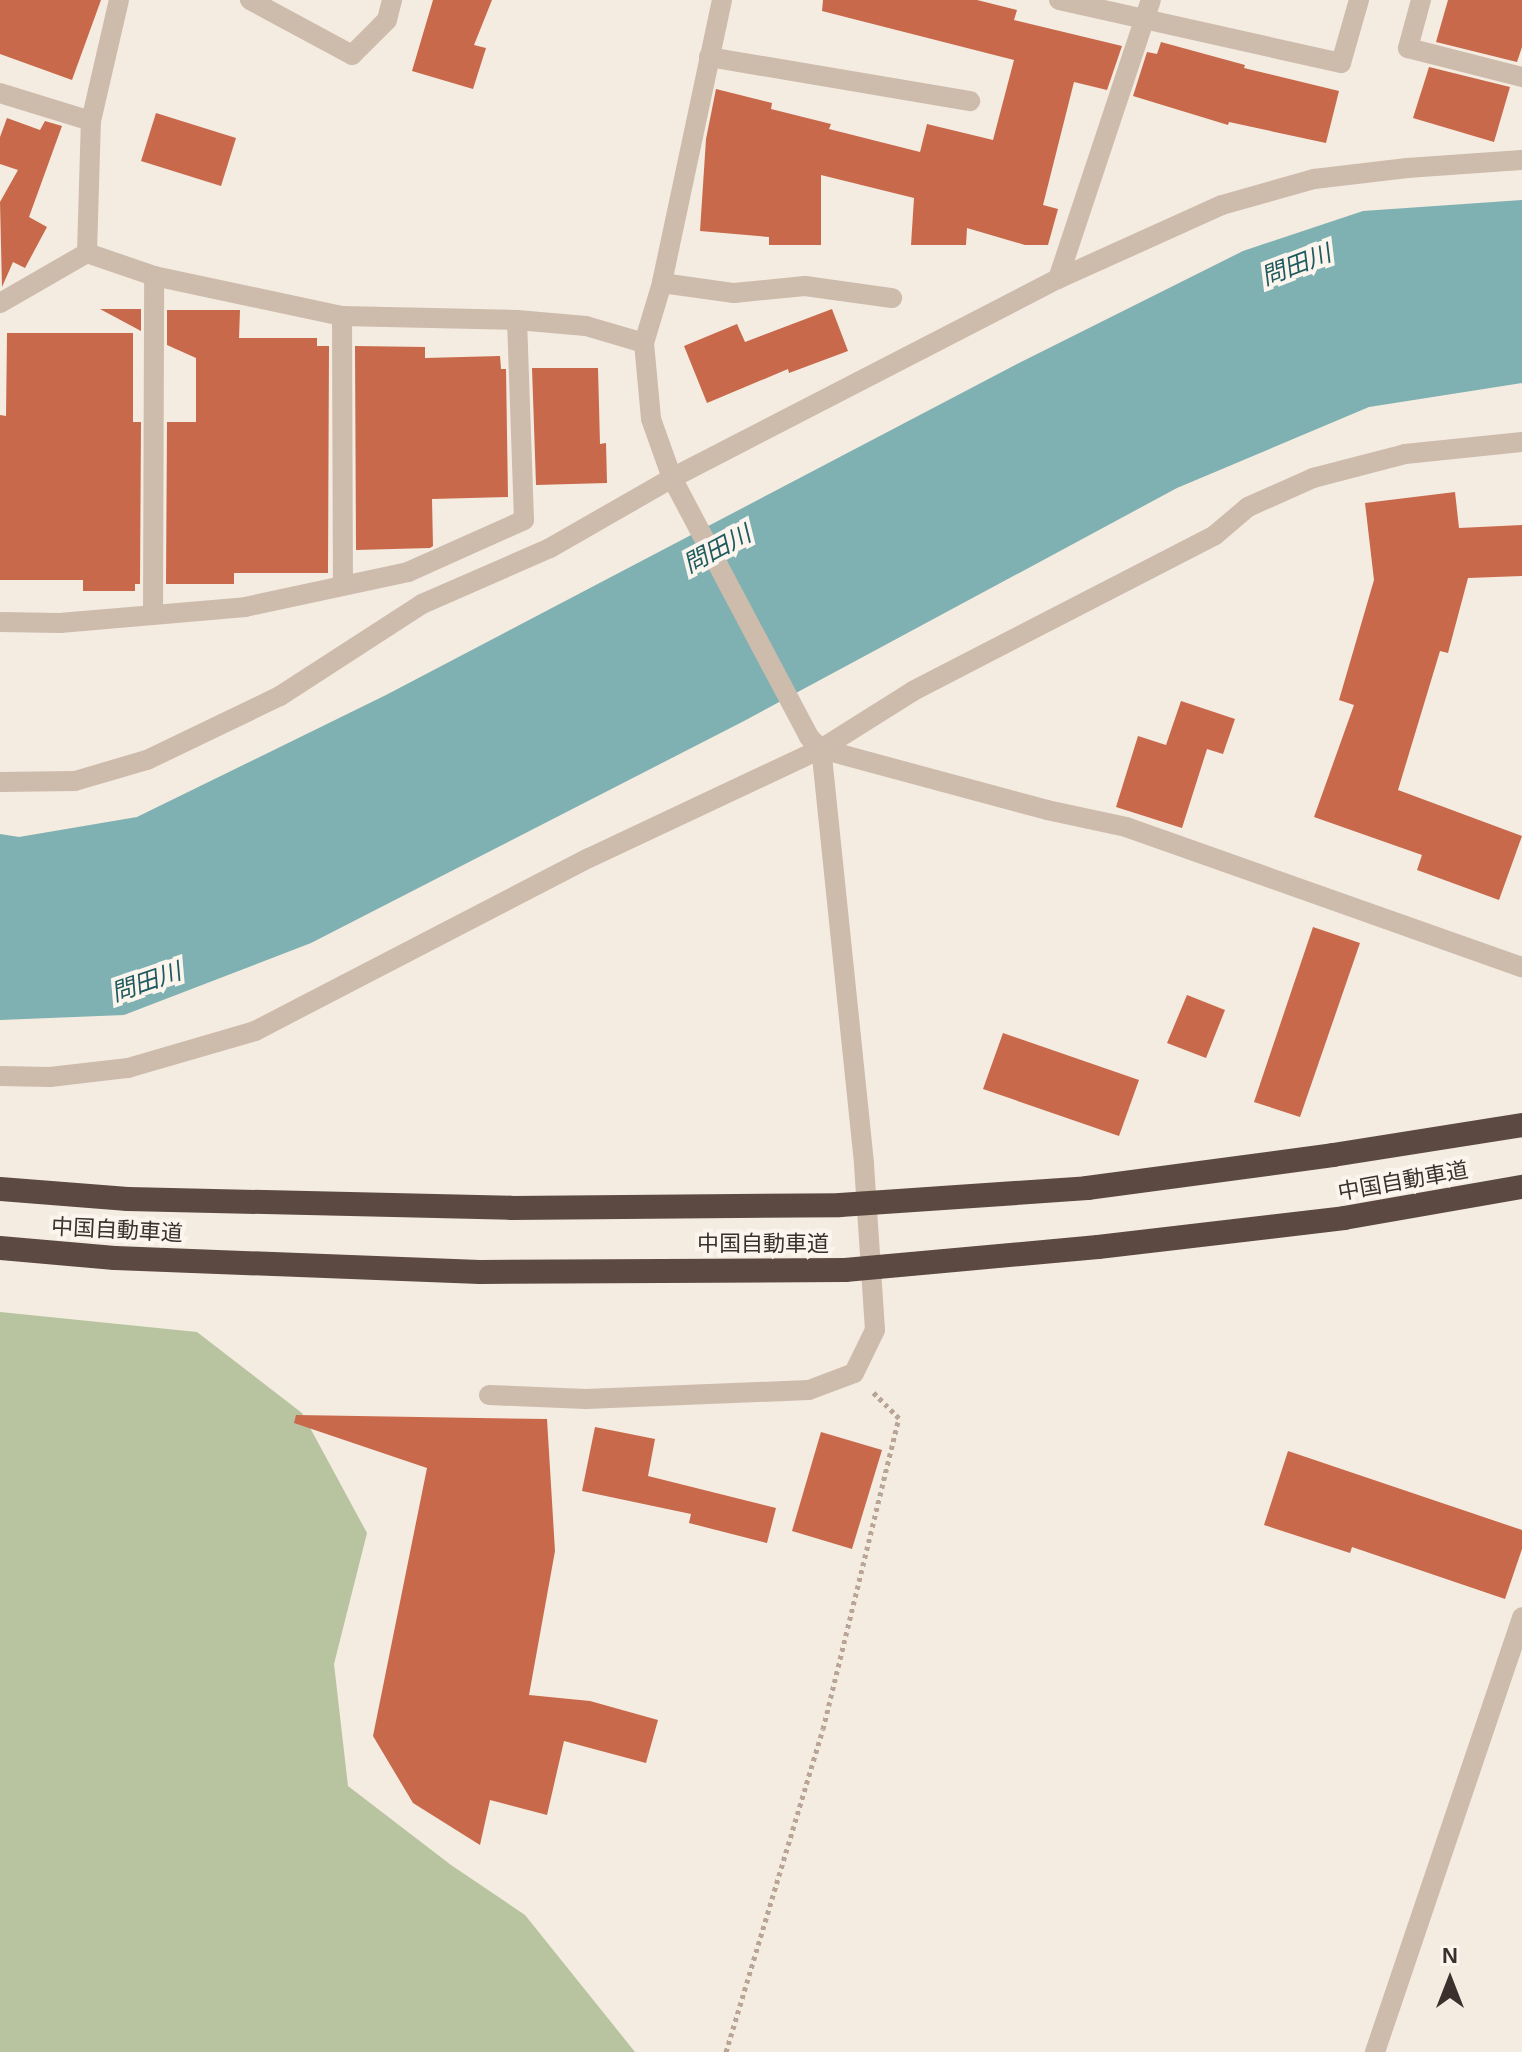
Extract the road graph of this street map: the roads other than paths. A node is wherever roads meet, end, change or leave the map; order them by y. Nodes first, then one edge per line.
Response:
1 (119, 0) edge
2 (392, 0) edge
3 (722, 0) edge
4 (1059, 0) edge
5 (1151, 0) edge
6 (1359, 0) edge
7 (1421, 0) edge
8 (255, 1) edge
9 (1145, 21) junction
10 (709, 57) junction
11 (1522, 77) edge
12 (0, 93) edge
13 (970, 101) dead end
14 (91, 121) junction
15 (1522, 160) edge
16 (87, 253) junction
17 (154, 276) junction
18 (1058, 279) junction
19 (662, 283) junction
20 (892, 298) dead end
21 (0, 303) edge
22 (342, 316) junction
23 (517, 320) junction
24 (644, 343) junction
25 (1522, 442) edge
26 (676, 487) junction
27 (343, 584) junction
28 (153, 615) junction
29 (0, 622) edge
30 (815, 743) junction
31 (0, 782) edge
32 (1522, 967) edge
33 (0, 1076) edge
34 (1522, 1125) edge
35 (1522, 1187) edge
36 (0, 1189) edge
37 (0, 1248) edge
38 (489, 1395) dead end
39 (1521, 1622) edge
40 (1375, 2052) edge

1 - 14 street
2 - 8 street
3 - 10 street
4 - 9 street
5 - 9 street
6 - 9 street
7 - 11 street
9 - 18 street
10 - 13 street
10 - 19 street
12 - 14 street
14 - 16 street
15 - 18 street
16 - 17 street
16 - 21 street
17 - 22 street
17 - 28 street
18 - 26 street
19 - 20 street
19 - 24 street
22 - 23 street
22 - 27 street
23 - 24 street
23 - 27 street
24 - 26 street
25 - 30 street
26 - 30 street
26 - 31 street
27 - 28 street
28 - 29 street
30 - 32 street
30 - 33 street
30 - 38 street
34 - 36 highway, 中国自動車道, bridge
35 - 37 highway, 中国自動車道, bridge
39 - 40 street

